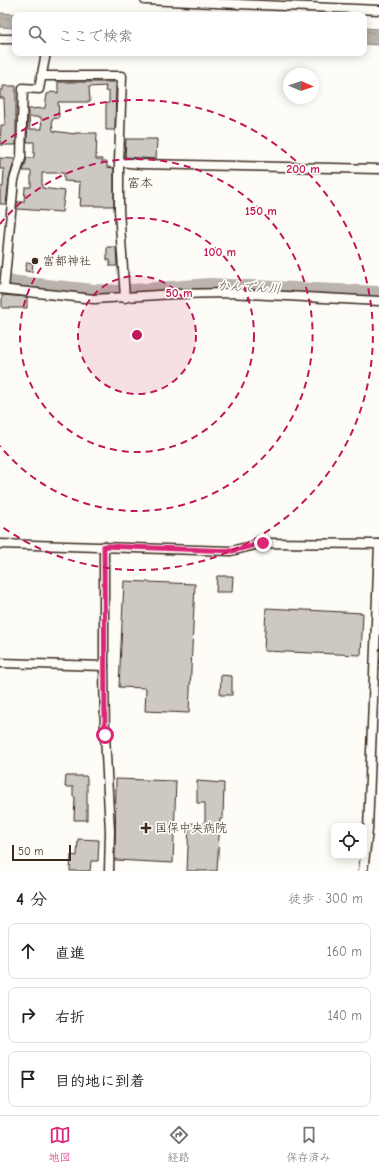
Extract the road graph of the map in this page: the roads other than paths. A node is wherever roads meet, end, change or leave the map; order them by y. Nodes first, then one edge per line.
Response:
1 (145, 0) edge
2 (379, 10) edge
3 (0, 39) edge
4 (12, 39) edge
5 (45, 56) edge
6 (41, 76) junction
7 (119, 162) junction
8 (379, 169) edge
9 (2, 289) edge
10 (125, 298) junction
11 (379, 301) edge
12 (0, 544) edge
13 (379, 544) edge
14 (104, 546) junction
15 (0, 663) edge
16 (104, 666) junction
17 (377, 678) edge
18 (109, 871) edge
19 (363, 871) edge

1 - 2 street
3 - 4 street
5 - 6 street
6 - 7 street
6 - 9 street
7 - 8 street
7 - 10 street
9 - 10 street
10 - 11 street
12 - 14 street
13 - 14 street
13 - 17 street
14 - 16 street
15 - 16 street
16 - 18 street
17 - 19 street

